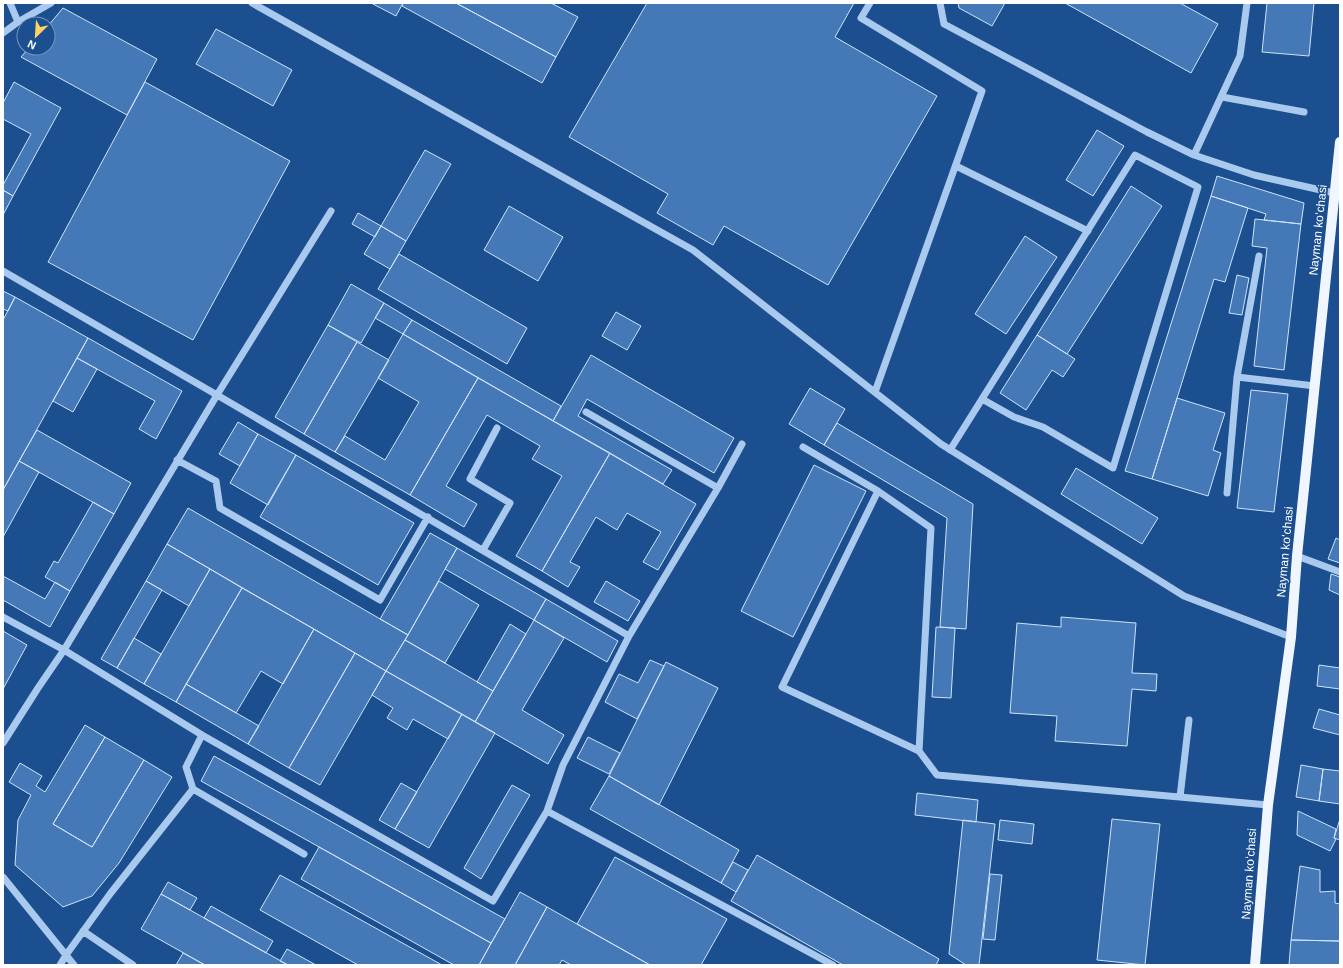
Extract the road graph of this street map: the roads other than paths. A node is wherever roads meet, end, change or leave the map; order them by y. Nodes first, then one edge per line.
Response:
1 (10, 3) edge
2 (52, 3) edge
3 (252, 3) edge
4 (870, 3) edge
5 (940, 3) edge
6 (1247, 3) edge
7 (29, 16) edge
8 (16, 17) edge
9 (16, 23) edge
10 (3, 33) edge
11 (1222, 97) junction
12 (1304, 112) dead end
13 (1340, 142) edge
14 (1194, 155) junction
15 (956, 166) junction
16 (1334, 193) junction
17 (331, 211) dead end
18 (1088, 231) junction
19 (1259, 256) dead end
20 (3, 271) edge
21 (1237, 377) junction
22 (1315, 386) junction
23 (875, 392) junction
24 (217, 395) junction
25 (982, 399) junction
26 (586, 412) dead end
27 (497, 428) dead end
28 (742, 444) dead end
29 (803, 447) dead end
30 (950, 450) junction
31 (177, 460) junction
32 (718, 488) junction
33 (878, 491) junction
34 (1227, 493) dead end
35 (428, 518) junction
36 (483, 550) junction
37 (1297, 556) junction
38 (1340, 572) edge
39 (3, 617) edge
40 (629, 636) junction
41 (1291, 637) junction
42 (64, 650) junction
43 (1188, 720) dead end
44 (202, 735) junction
45 (3, 743) edge
46 (919, 751) junction
47 (193, 788) junction
48 (1180, 797) junction
49 (1268, 805) junction
50 (546, 811) junction
51 (304, 854) dead end
52 (3, 877) edge
53 (83, 931) junction
54 (66, 955) junction
55 (60, 965) edge
56 (74, 965) edge
57 (133, 965) edge
58 (833, 965) edge
59 (1255, 965) edge

1 - 8 street
2 - 7 street
3 - 23 street
4 - 15 street
5 - 14 street
6 - 11 street
9 - 10 street
11 - 12 street
11 - 14 street
13 - 16 main road, Nayman koʻchasi
14 - 16 street
15 - 18 street
15 - 23 street
16 - 22 main road, Nayman koʻchasi
17 - 24 street
18 - 25 street
18 - 25 street
19 - 21 street
20 - 24 street
21 - 22 street
21 - 34 street
22 - 37 main road, Nayman koʻchasi
23 - 30 street
24 - 31 street
24 - 35 street
25 - 30 street
26 - 32 street
27 - 36 street
28 - 32 street
29 - 33 street
30 - 41 street
31 - 35 street
31 - 42 street
32 - 40 street
33 - 46 street
33 - 46 street
35 - 36 street
36 - 40 street
37 - 38 street
37 - 41 main road, Nayman koʻchasi
39 - 42 street
40 - 50 street
41 - 49 main road, Nayman koʻchasi
42 - 44 street
42 - 45 street
43 - 48 street
44 - 47 street
44 - 50 street
46 - 48 street
47 - 51 street
47 - 53 street
48 - 49 street
49 - 59 main road, Nayman koʻchasi
50 - 58 street
52 - 54 street
53 - 54 street
53 - 57 street
54 - 55 street
54 - 56 street

